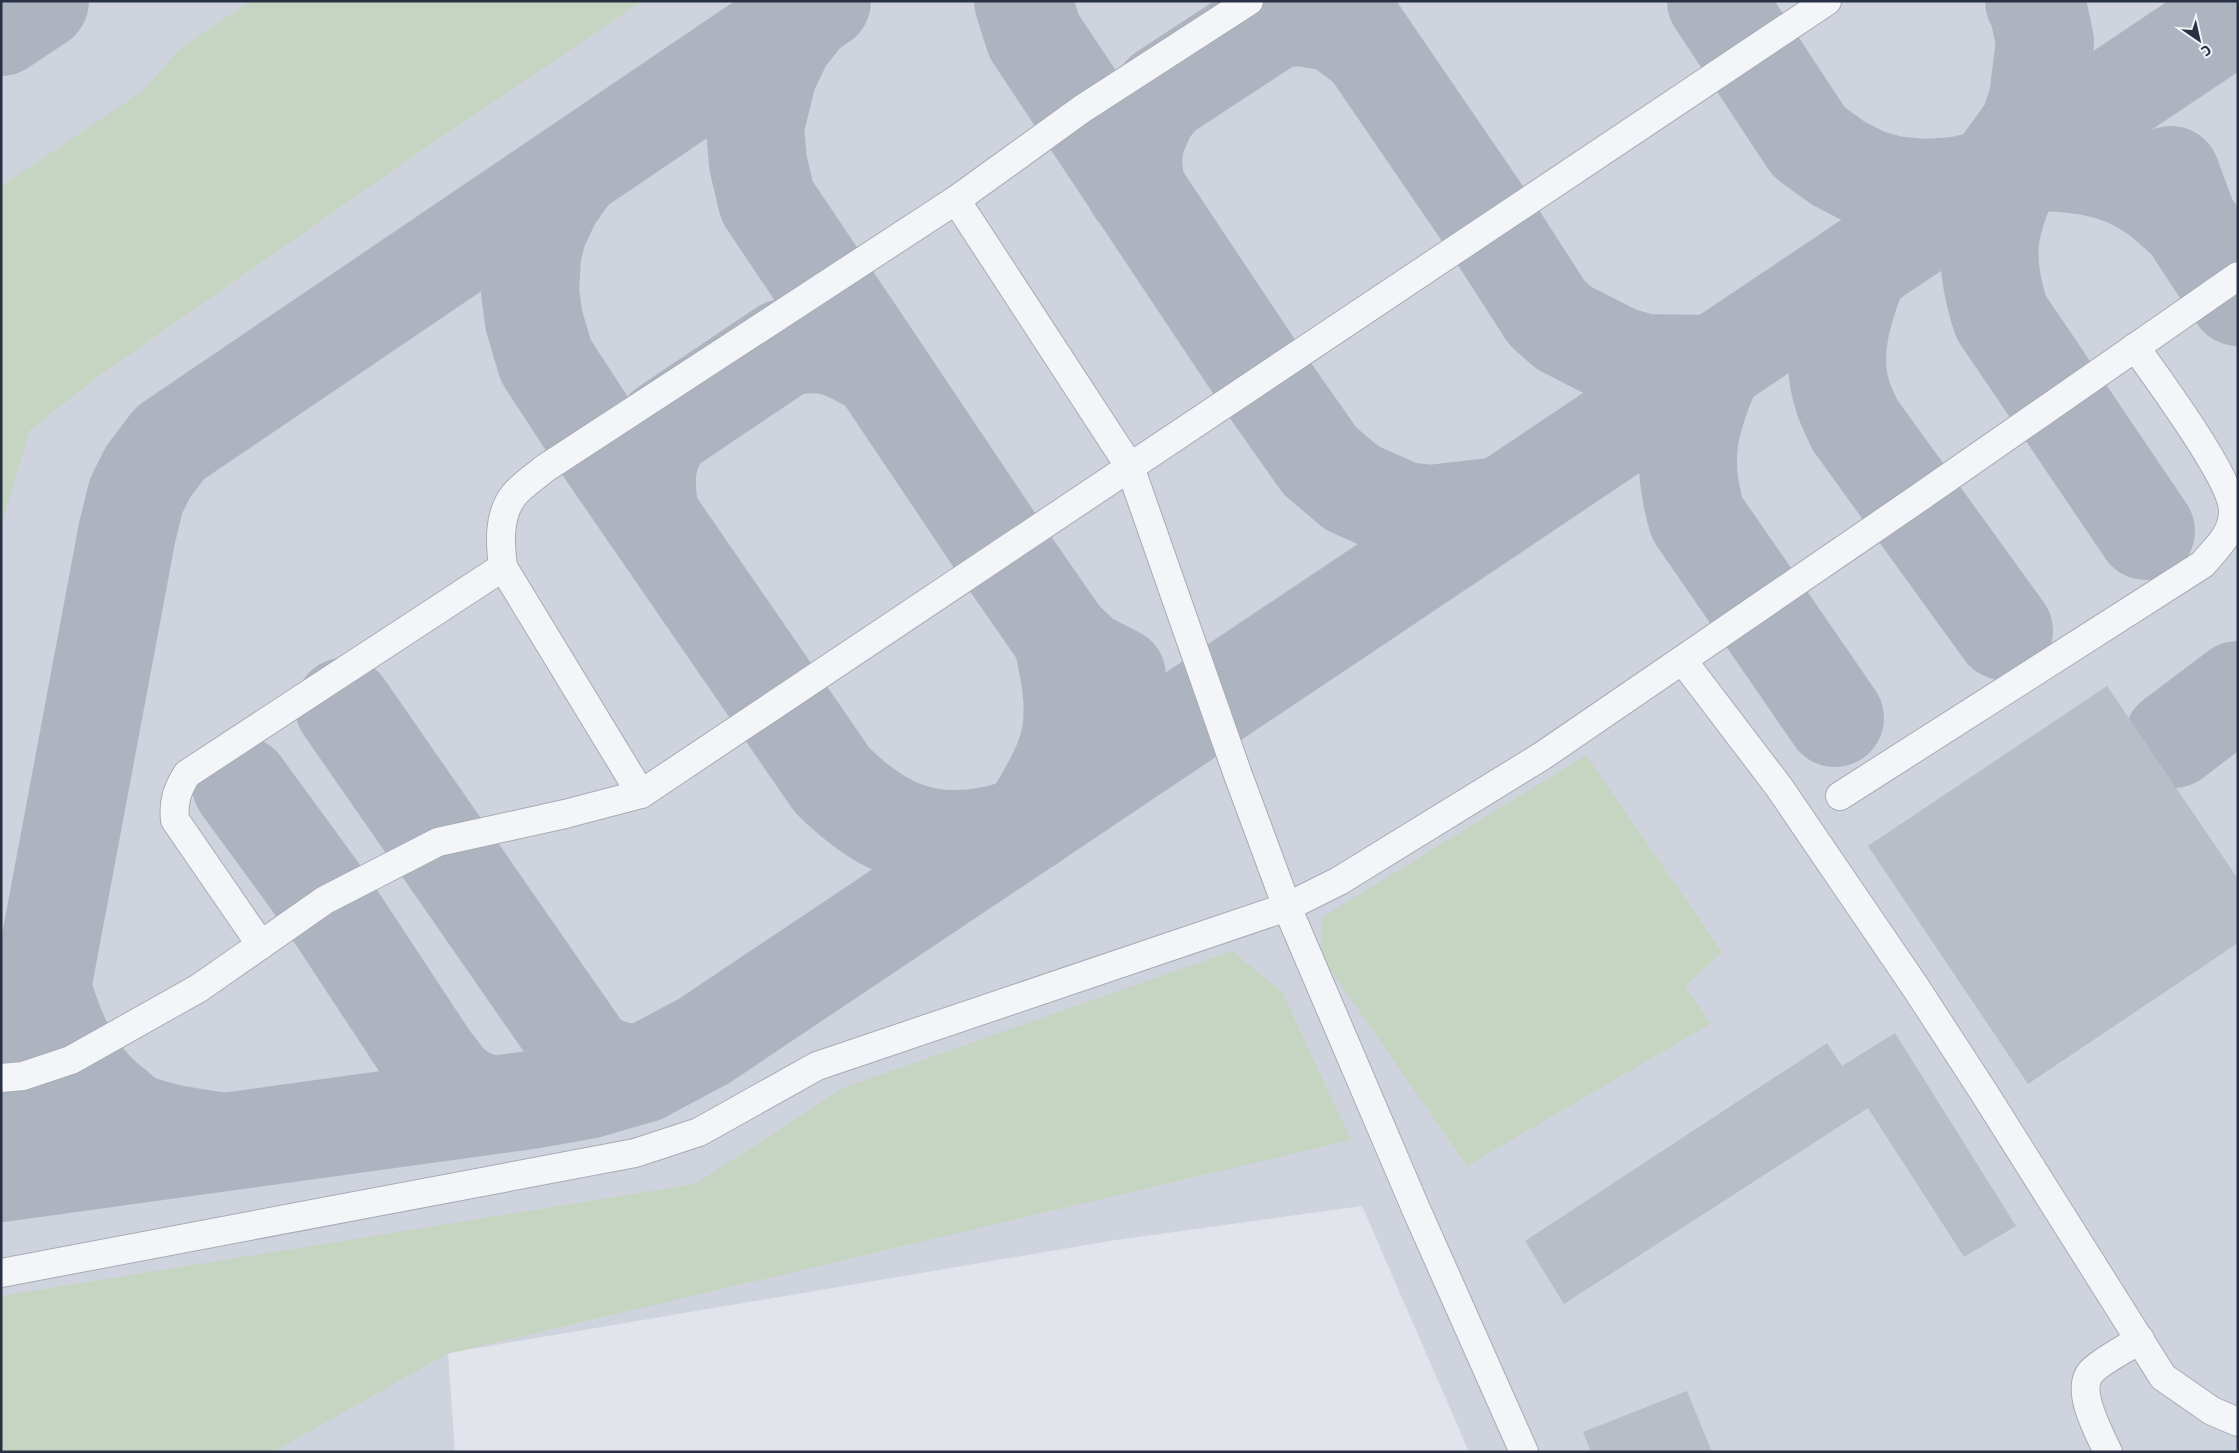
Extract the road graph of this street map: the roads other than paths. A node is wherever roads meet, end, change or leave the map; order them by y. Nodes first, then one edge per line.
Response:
1 (1249, 1) edge
2 (1827, 1) edge
3 (956, 200) junction
4 (2238, 276) edge
5 (2136, 346) junction
6 (1130, 467) junction
7 (502, 567) junction
8 (1684, 661) junction
9 (642, 794) junction
10 (1840, 796) dead end
11 (1287, 907) junction
12 (261, 944) junction
13 (1, 1078) edge
14 (1, 1273) edge
15 (2140, 1339) junction
16 (2238, 1422) edge
17 (1524, 1452) edge
18 (2108, 1452) edge

1 - 3 lane
2 - 6 lane
3 - 6 lane
3 - 7 lane
4 - 5 lane
5 - 8 lane
5 - 10 lane
6 - 9 lane
6 - 11 lane
7 - 9 lane
7 - 12 lane
8 - 11 lane
8 - 15 lane
9 - 12 lane
11 - 14 lane
11 - 17 lane
12 - 13 lane
15 - 16 lane
15 - 18 lane

